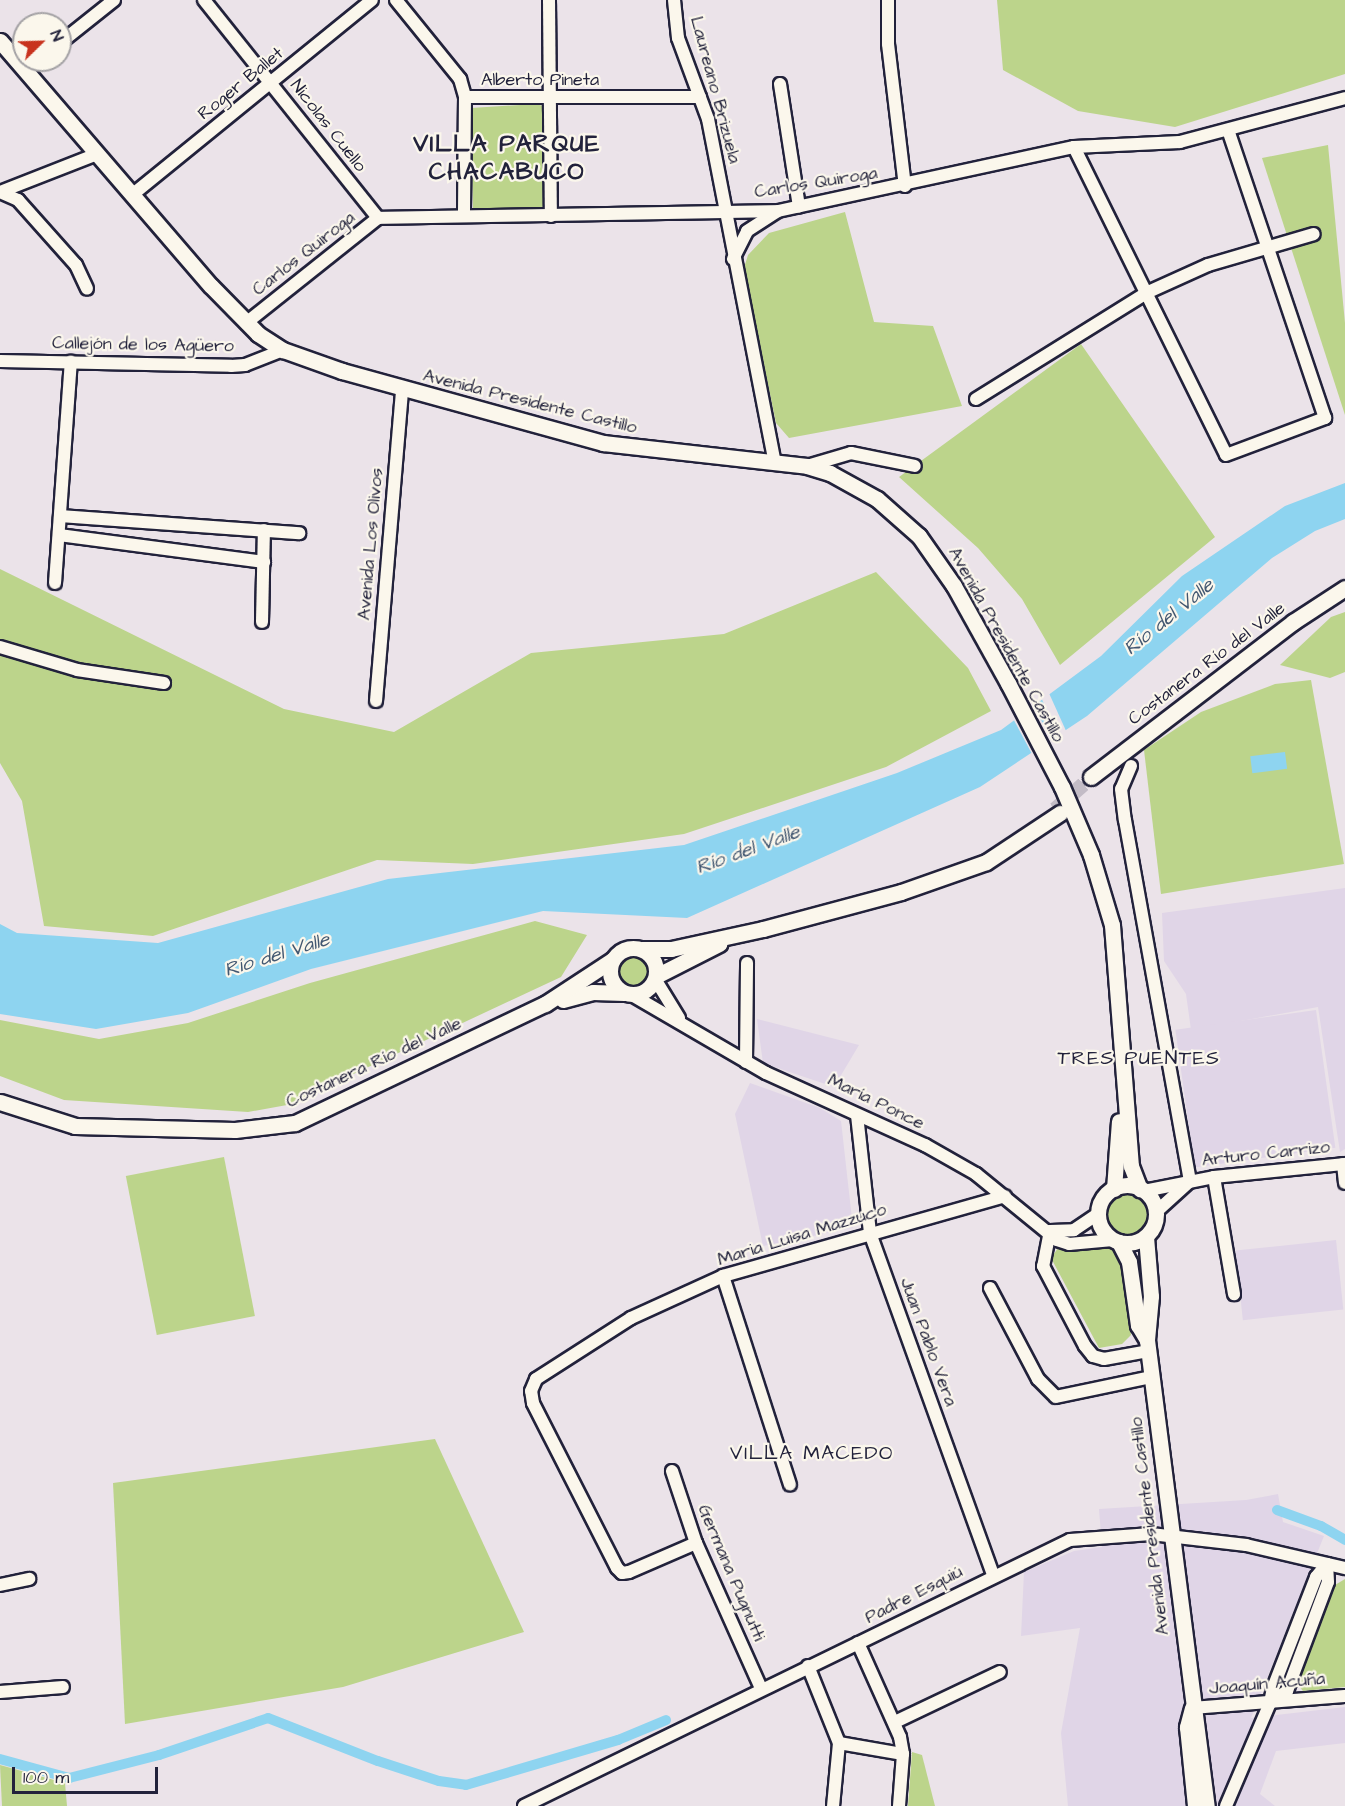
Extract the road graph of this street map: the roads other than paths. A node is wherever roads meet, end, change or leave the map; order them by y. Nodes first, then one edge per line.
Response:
1 (114, 0) edge
2 (204, 0) edge
3 (372, 0) edge
4 (396, 0) edge
5 (549, 0) edge
6 (674, 0) edge
7 (888, 0) edge
8 (72, 33) edge
9 (0, 41) edge
10 (12, 54) edge
11 (28, 72) edge
12 (271, 83) junction
13 (780, 84) dead end
14 (465, 97) junction
15 (700, 97) junction
16 (548, 98) junction
17 (1345, 98) edge
18 (1228, 130) junction
19 (1074, 147) junction
20 (97, 154) junction
21 (905, 186) junction
22 (0, 192) edge
23 (132, 195) junction
24 (799, 207) junction
25 (778, 211) junction
26 (724, 213) junction
27 (464, 216) junction
28 (551, 216) junction
29 (378, 218) junction
30 (1314, 234) dead end
31 (1267, 245) junction
32 (733, 260) junction
33 (87, 289) dead end
34 (1146, 293) junction
35 (246, 323) junction
36 (283, 350) junction
37 (0, 361) edge
38 (71, 362) junction
39 (402, 389) junction
40 (976, 399) dead end
41 (774, 460) junction
42 (807, 466) junction
43 (915, 466) dead end
44 (60, 516) junction
45 (264, 530) junction
46 (299, 533) dead end
47 (59, 535) junction
48 (264, 562) junction
49 (56, 583) dead end
50 (1345, 588) edge
51 (262, 622) dead end
52 (0, 647) edge
53 (164, 683) dead end
54 (376, 701) dead end
55 (1131, 766) dead end
56 (1094, 778) tunnel mouth
57 (1055, 812) tunnel mouth
58 (1100, 887) junction
59 (755, 930) junction
60 (642, 949) junction
61 (612, 960) junction
62 (747, 963) dead end
63 (655, 978) junction
64 (628, 994) junction
65 (546, 1004) junction
66 (679, 1019) junction
67 (746, 1062) junction
68 (0, 1101) edge
69 (857, 1114) junction
70 (1344, 1164) edge
71 (1214, 1177) junction
72 (1190, 1181) junction
73 (1345, 1184) edge
74 (1114, 1189) junction
75 (1142, 1190) junction
76 (1005, 1196) junction
77 (1156, 1212) junction
78 (1099, 1213) junction
79 (1050, 1231) junction
80 (870, 1233) junction
81 (1146, 1237) junction
82 (1116, 1241) junction
83 (723, 1276) junction
84 (990, 1288) dead end
85 (1234, 1294) dead end
86 (1148, 1346) junction
87 (1152, 1377) junction
88 (672, 1471) dead end
89 (790, 1485) dead end
90 (1171, 1537) junction
91 (696, 1543) junction
92 (1328, 1564) junction
93 (1345, 1568) edge
94 (993, 1575) junction
95 (28, 1579) dead end
96 (0, 1585) edge
97 (858, 1643) junction
98 (808, 1666) junction
99 (1000, 1672) dead end
100 (63, 1687) dead end
101 (761, 1688) junction
102 (0, 1692) edge
103 (1345, 1696) edge
104 (1270, 1703) junction
105 (1192, 1708) junction
106 (895, 1722) junction
107 (840, 1743) junction
108 (903, 1754) junction
109 (524, 1806) edge
110 (833, 1806) edge
111 (899, 1806) edge
112 (1195, 1806) edge
113 (1207, 1806) edge
114 (1226, 1806) edge

1 - 8 street
2 - 12 street, Nicolas Cuello
3 - 12 street, Roger Ballet
4 - 14 street, Alberto Pineta
5 - 16 street
6 - 15 street, Laureano Brizuela
7 - 21 street
9 - 10 main road, Avenida Presidente Castillo
11 - 20 main road, Avenida Presidente Castillo
12 - 23 street, Roger Ballet
12 - 29 street, Nicolas Cuello
13 - 24 street
14 - 16 street, Alberto Pineta
14 - 27 street
15 - 16 street, Alberto Pineta
15 - 26 street, Laureano Brizuela
16 - 28 street
17 - 18 street, Carlos Quiroga
18 - 19 street, Carlos Quiroga
18 - 31 street
19 - 21 street, Carlos Quiroga
19 - 34 street
20 - 22 street
20 - 23 main road, Avenida Presidente Castillo
21 - 24 street, Carlos Quiroga
22 - 33 street
23 - 35 main road, Avenida Presidente Castillo
24 - 25 street, Carlos Quiroga
25 - 26 street, Carlos Quiroga
25 - 32 street
26 - 28 street, Carlos Quiroga
26 - 32 street, Laureano Brizuela
27 - 28 street, Carlos Quiroga
27 - 29 street, Carlos Quiroga
29 - 35 street, Carlos Quiroga
30 - 31 street
31 - 34 street
31 - 34 street
32 - 41 street, Laureano Brizuela
34 - 40 street
35 - 36 main road, Avenida Presidente Castillo
36 - 38 street, Callejón de los Agüero
36 - 39 main road, Avenida Presidente Castillo
37 - 38 street, Callejón de los Agüero
38 - 44 street
39 - 41 main road, Avenida Presidente Castillo
39 - 54 street, Avenida Los Olivos
41 - 42 main road, Avenida Presidente Castillo
42 - 43 street
42 - 58 main road, Avenida Presidente Castillo
44 - 45 street
44 - 47 street
45 - 46 street
45 - 48 street
47 - 48 street
47 - 49 street
48 - 51 street
50 - 56 main road, Costanera Río del Valle
52 - 53 street
55 - 72 street
57 - 59 main road
58 - 74 main road, Avenida Presidente Castillo
58 - 75 main road, Avenida Presidente Castillo
59 - 60 main road
59 - 63 main road
60 - 61 main road
60 - 63 main road
61 - 64 main road
61 - 65 main road, Costanera Río del Valle
62 - 67 street
63 - 64 main road
63 - 66 street, María Ponce
64 - 65 main road, Costanera Río del Valle
64 - 66 street, María Ponce
65 - 68 main road, Costanera Río del Valle
66 - 67 street, María Ponce
67 - 69 street, María Ponce
69 - 76 street, María Ponce
69 - 80 street, Juan Pablo Vera
70 - 71 street, Arturo Carrizo
70 - 73 street
71 - 72 street, Arturo Carrizo
71 - 85 street
72 - 75 street, Arturo Carrizo
72 - 77 street, Arturo Carrizo
74 - 75 main road
74 - 78 main road
75 - 77 main road
76 - 79 street, María Ponce
76 - 80 street, Maria Luisa Mazzuco
77 - 81 main road
78 - 79 street
78 - 82 main road
79 - 82 street, María Ponce
79 - 86 street
80 - 83 street, Maria Luisa Mazzuco
80 - 94 street, Juan Pablo Vera
81 - 82 main road
81 - 86 main road, Avenida Presidente Castillo
82 - 86 main road, Avenida Presidente Castillo
83 - 89 street
83 - 91 street, Maria Luisa Mazzuco
84 - 87 street
86 - 87 main road, Avenida Presidente Castillo
87 - 90 main road, Avenida Presidente Castillo
88 - 91 street, Germana Pugnutti
90 - 92 street, Padre Esquiú
90 - 94 street, Padre Esquiú
90 - 105 main road, Avenida Presidente Castillo
91 - 101 street, Germana Pugnutti
92 - 93 street, Padre Esquiú
92 - 104 street
94 - 97 street, Padre Esquiú
95 - 96 street
97 - 98 street, Padre Esquiú
97 - 106 street
98 - 101 street, Padre Esquiú
98 - 107 street
99 - 106 street
100 - 102 street
101 - 109 street, Padre Esquiú
103 - 104 street, Joaquín Acuña
104 - 105 street, Joaquín Acuña
104 - 114 street
105 - 112 main road, Avenida Presidente Castillo
105 - 113 main road, Avenida Presidente Castillo
106 - 108 street
107 - 108 street
107 - 110 street
108 - 111 street

